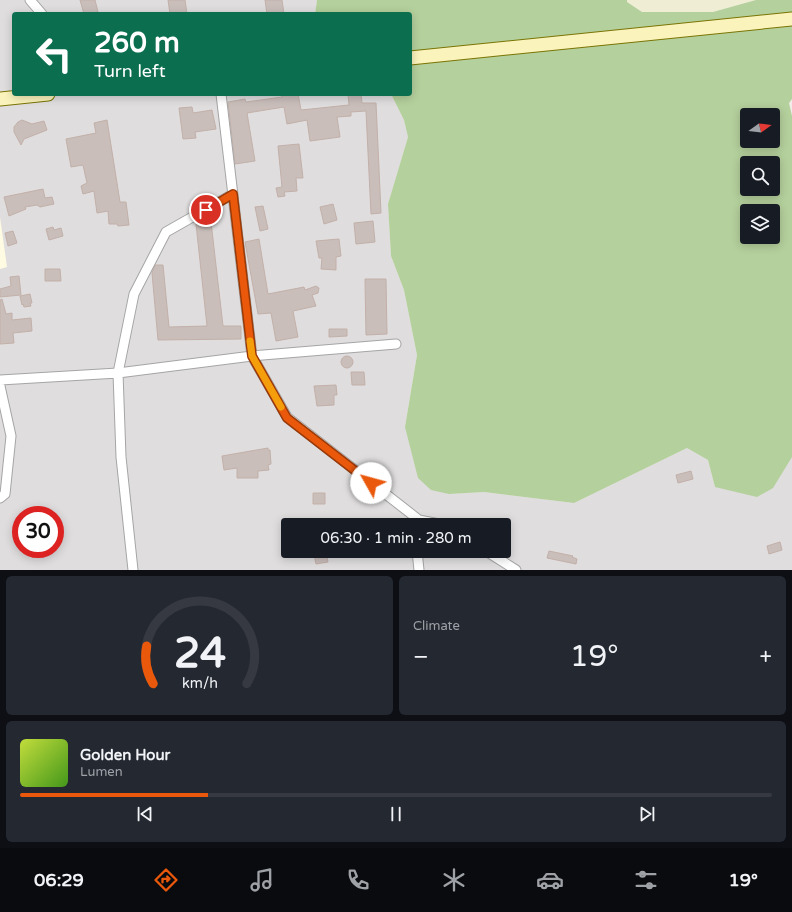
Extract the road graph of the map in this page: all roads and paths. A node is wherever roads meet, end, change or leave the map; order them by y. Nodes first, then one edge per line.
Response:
1 (30, 0) edge
2 (40, 12) edge
3 (792, 18) edge
4 (412, 58) edge
5 (29, 96) edge
6 (221, 96) edge
7 (0, 99) edge
8 (233, 194) junction
9 (396, 344) dead end
10 (252, 356) junction
11 (118, 373) junction
12 (0, 380) edge
13 (0, 386) edge
14 (0, 498) edge
15 (413, 518) edge
16 (418, 558) edge
17 (497, 558) edge
18 (133, 570) edge
19 (419, 570) edge
20 (516, 570) edge

1 - 2 street
3 - 4 street
5 - 7 street
6 - 8 street
8 - 10 street
8 - 11 street
9 - 10 street
10 - 11 street
10 - 15 street
11 - 12 street
11 - 18 street
13 - 14 street
16 - 19 street
17 - 20 street

